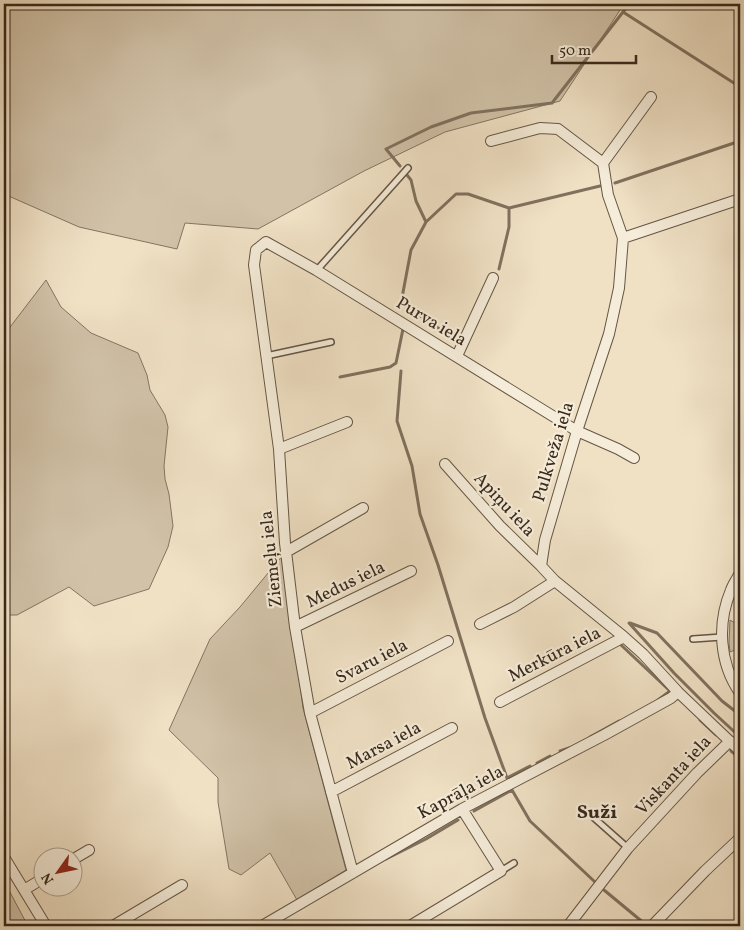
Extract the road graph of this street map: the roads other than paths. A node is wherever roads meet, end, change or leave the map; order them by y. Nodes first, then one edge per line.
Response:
1 (651, 97) dead end
2 (491, 141) dead end
3 (603, 164) junction
4 (408, 168) dead end
5 (740, 199) edge
6 (624, 238) junction
7 (266, 242) joint
8 (316, 270) junction
9 (493, 278) dead end
10 (331, 342) dead end
11 (266, 356) junction
12 (456, 356) junction
13 (347, 422) dead end
14 (577, 431) junction
15 (279, 449) junction
16 (634, 458) dead end
17 (445, 464) dead end
18 (363, 508) dead end
19 (286, 552) junction
20 (541, 566) junction
21 (411, 571) dead end
22 (740, 573) edge
23 (555, 581) junction
24 (480, 624) dead end
25 (295, 627) junction
26 (624, 637) junction
27 (722, 637) junction
28 (693, 639) dead end
29 (448, 641) dead end
30 (678, 692) junction
31 (740, 693) edge
32 (500, 702) dead end
33 (310, 713) junction
34 (452, 728) dead end
35 (730, 741) junction
36 (740, 751) edge
37 (332, 792) junction
38 (462, 810) junction
39 (593, 817) dead end
40 (740, 838) edge
41 (628, 848) junction
42 (89, 850) dead end
43 (82, 854) edge
44 (4, 857) edge
45 (514, 863) dead end
46 (501, 871) junction
47 (352, 872) junction
48 (32, 885) edge
49 (182, 885) dead end
50 (24, 890) junction
51 (46, 926) edge
52 (113, 926) edge
53 (262, 926) edge
54 (410, 926) edge
55 (568, 926) edge
56 (652, 926) edge

1 - 3 street
2 - 3 street
3 - 6 street, Pulkveža iela
4 - 8 lane
5 - 6 street
6 - 14 street, Pulkveža iela
7 - 8 street, Purva iela
7 - 11 street, Ziemeļu iela
8 - 12 street, Purva iela
9 - 12 street
10 - 11 lane
11 - 15 street, Ziemeļu iela
12 - 14 street, Purva iela
13 - 15 street
14 - 16 street, Purva iela
14 - 20 street, Pulkveža iela
15 - 19 street, Ziemeļu iela
17 - 20 street, Apiņu iela
18 - 19 street
19 - 25 street, Ziemeļu iela
20 - 23 street
21 - 25 street, Medus iela
22 - 27 street
23 - 24 street
23 - 26 street
25 - 33 street, Ziemeļu iela
26 - 30 street
26 - 32 street, Merkūra iela
27 - 28 lane
27 - 31 street
29 - 33 street, Svaru iela
30 - 35 street
30 - 38 street, Kaprāļa iela
33 - 37 street, Ziemeļu iela
34 - 37 street, Marsa iela
35 - 36 street
35 - 41 street, Viskanta iela
37 - 47 street, Ziemeļu iela
38 - 46 street
38 - 47 street, Kaprāļa iela
39 - 41 lane
40 - 56 street
41 - 55 street, Viskanta iela
42 - 43 street
44 - 50 street
45 - 46 lane
46 - 54 street
47 - 53 street, Kaprāļa iela
48 - 50 street
49 - 52 street
50 - 51 street

